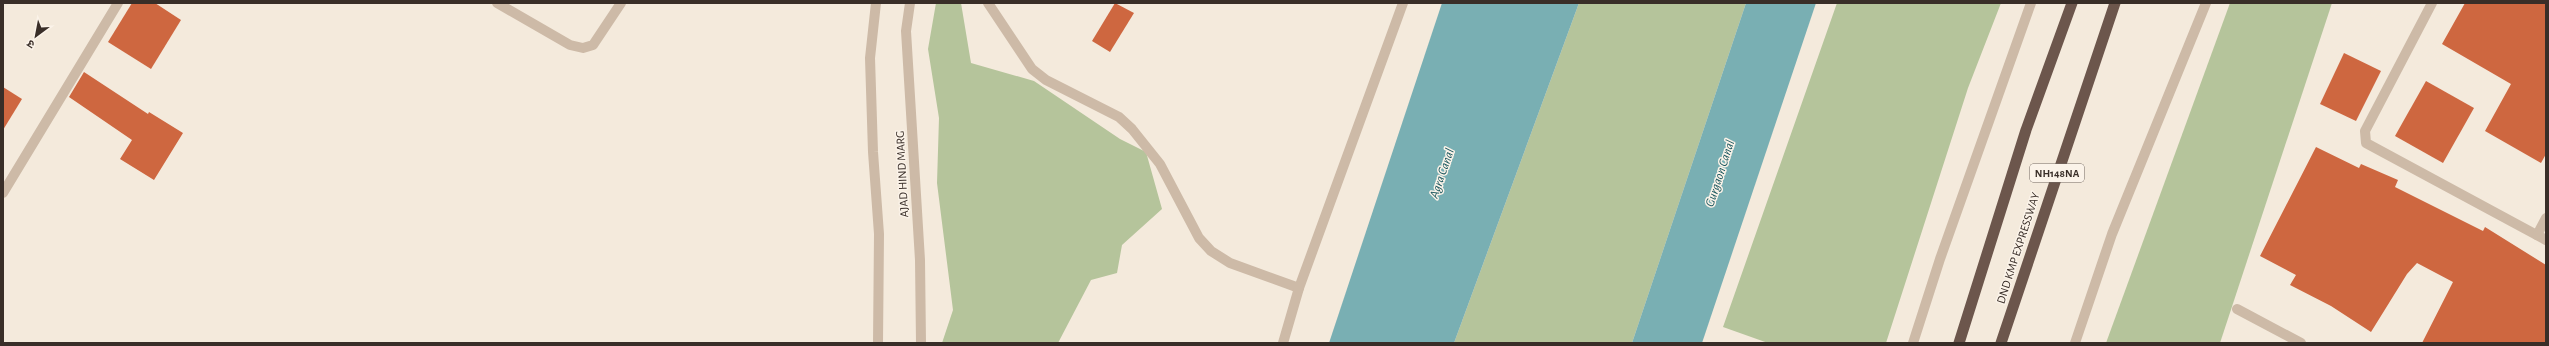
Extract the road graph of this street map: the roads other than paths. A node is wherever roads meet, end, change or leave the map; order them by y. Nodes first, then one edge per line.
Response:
1 (118, 3) edge
2 (497, 3) edge
3 (621, 3) edge
4 (876, 3) edge
5 (910, 3) edge
6 (988, 3) edge
7 (1403, 3) edge
8 (2031, 3) edge
9 (2072, 3) edge
10 (2115, 3) edge
11 (2206, 3) edge
12 (2432, 3) edge
13 (3, 193) edge
14 (2546, 218) edge
15 (2537, 235) junction
16 (2546, 240) edge
17 (1299, 288) junction
18 (2236, 309) dead end
19 (878, 343) edge
20 (921, 343) edge
21 (1283, 343) edge
22 (1913, 343) edge
23 (1959, 343) edge
24 (2000, 343) edge
25 (2075, 343) edge
26 (2301, 343) edge

1 - 13 street
2 - 3 street
4 - 19 street
5 - 20 street, AJAD HIND MARG
6 - 17 street
7 - 17 street
8 - 22 street
9 - 23 highway, NH148NA
10 - 24 highway, DND KMP EXPRESSWAY / NH148NA
11 - 25 street
12 - 15 street
14 - 15 street
15 - 16 street
17 - 21 street
18 - 26 street

